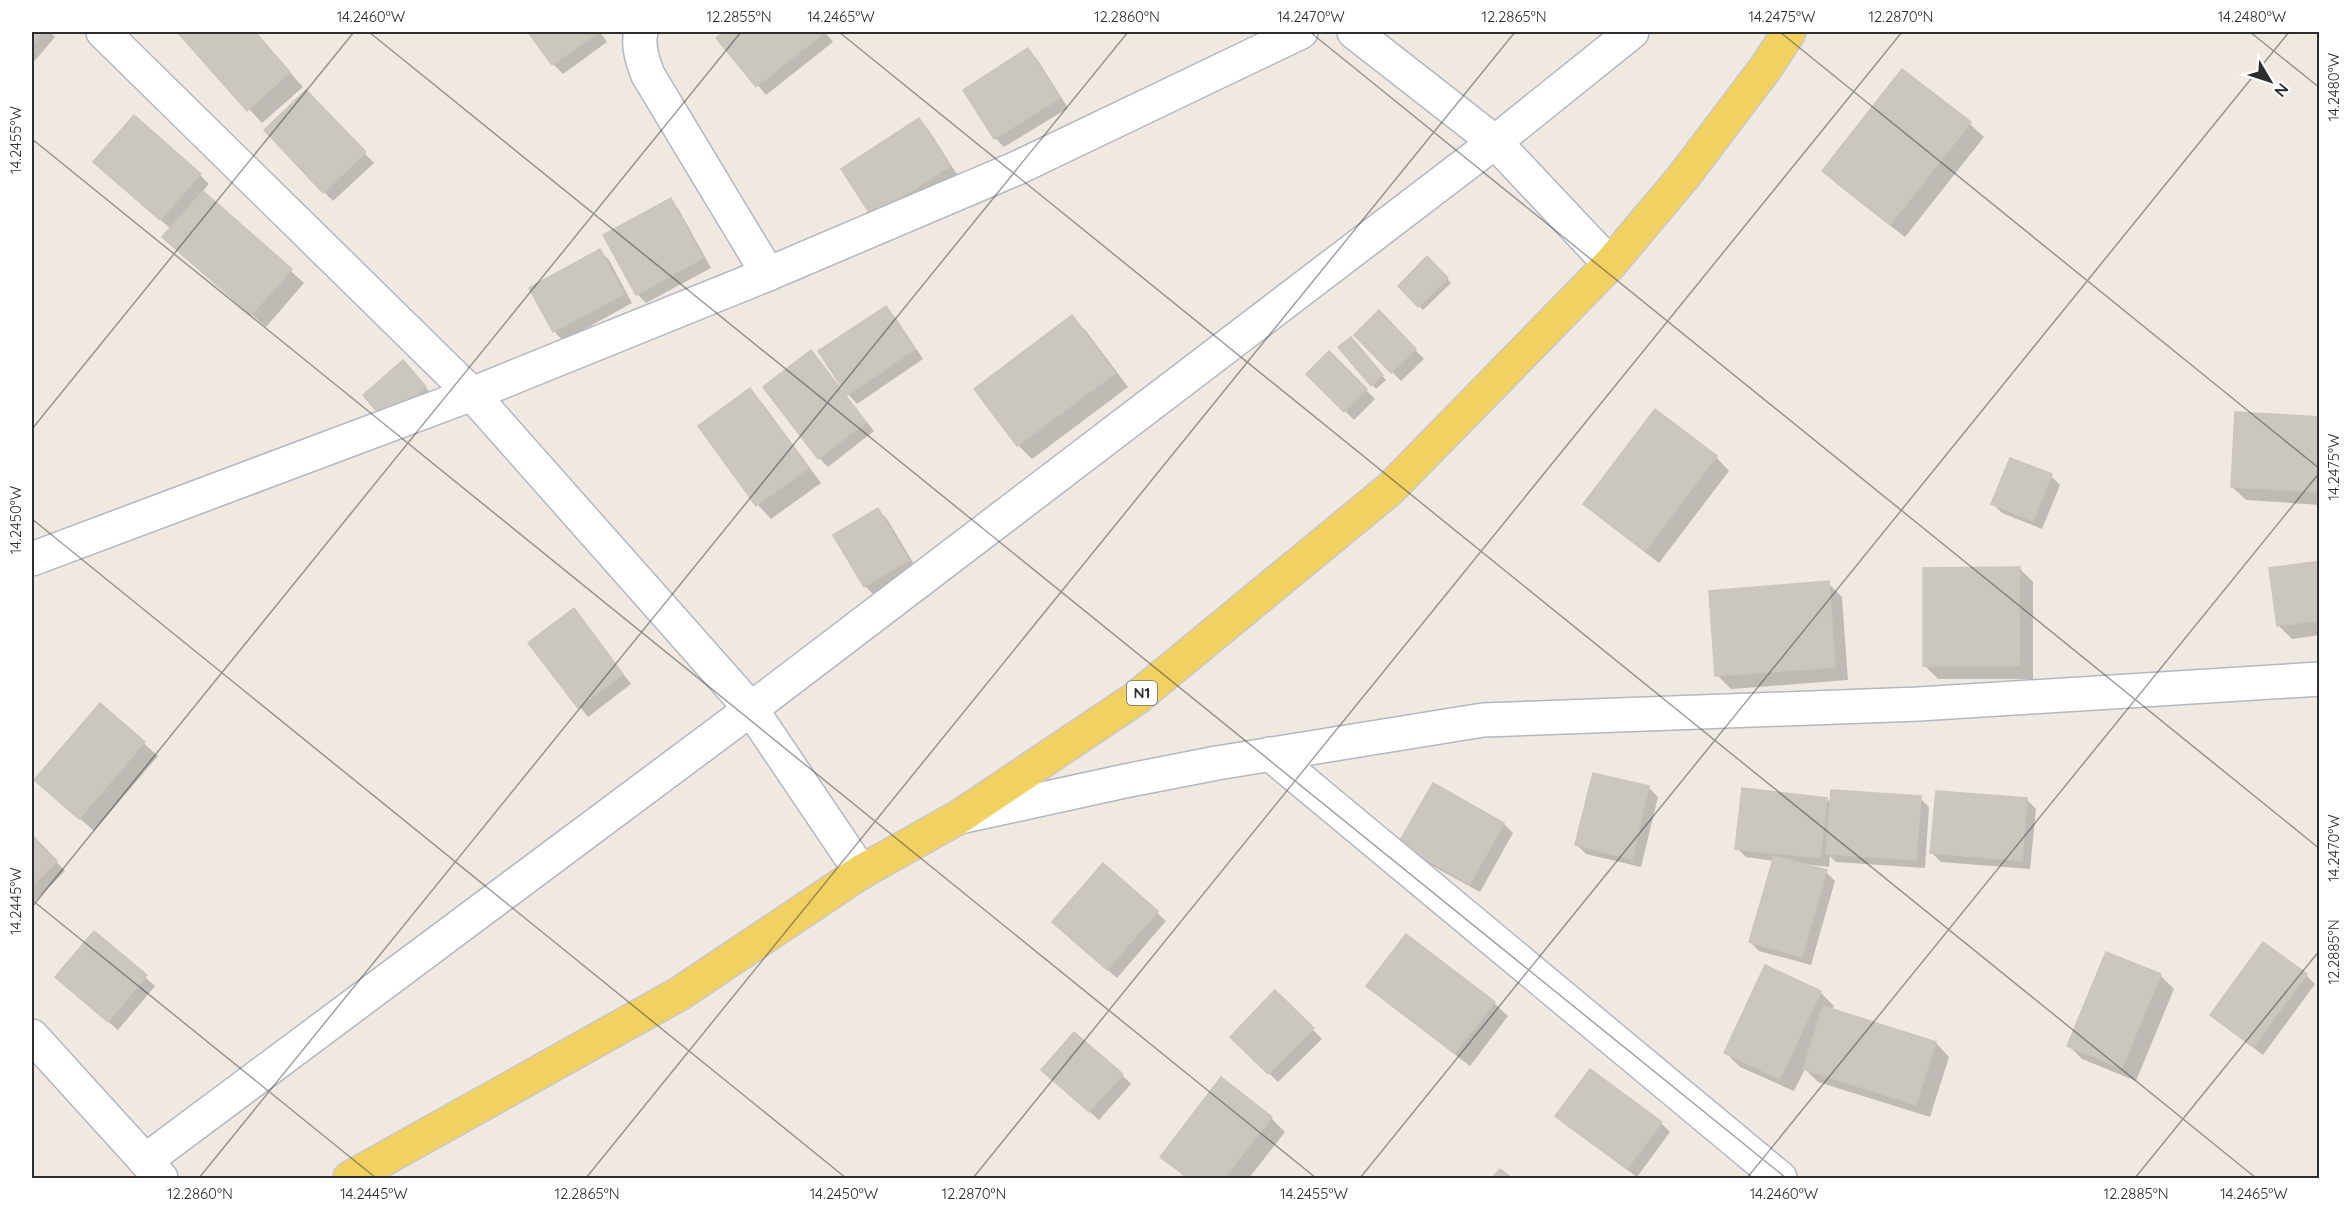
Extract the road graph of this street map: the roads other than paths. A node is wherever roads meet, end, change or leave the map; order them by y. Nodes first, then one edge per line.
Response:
1 (103, 32) edge
2 (640, 32) edge
3 (1301, 32) edge
4 (1354, 32) edge
5 (1632, 32) edge
6 (1789, 32) edge
7 (1495, 142) junction
8 (1610, 264) junction
9 (768, 274) junction
10 (472, 394) junction
11 (32, 558) edge
12 (2319, 679) edge
13 (751, 709) junction
14 (1270, 754) junction
15 (959, 817) junction
16 (861, 872) junction
17 (32, 1036) edge
18 (153, 1170) edge
19 (350, 1179) edge
20 (1780, 1179) edge

1 - 10 street
2 - 9 street
3 - 9 street
4 - 7 street
5 - 7 street
6 - 8 main road, N1
7 - 8 street
7 - 13 street
8 - 15 main road, N1
9 - 10 street
10 - 11 street
10 - 13 street
12 - 14 street
13 - 16 street
13 - 18 street
14 - 15 street
14 - 20 street
15 - 16 main road, N1
16 - 19 main road, N1
17 - 18 street

